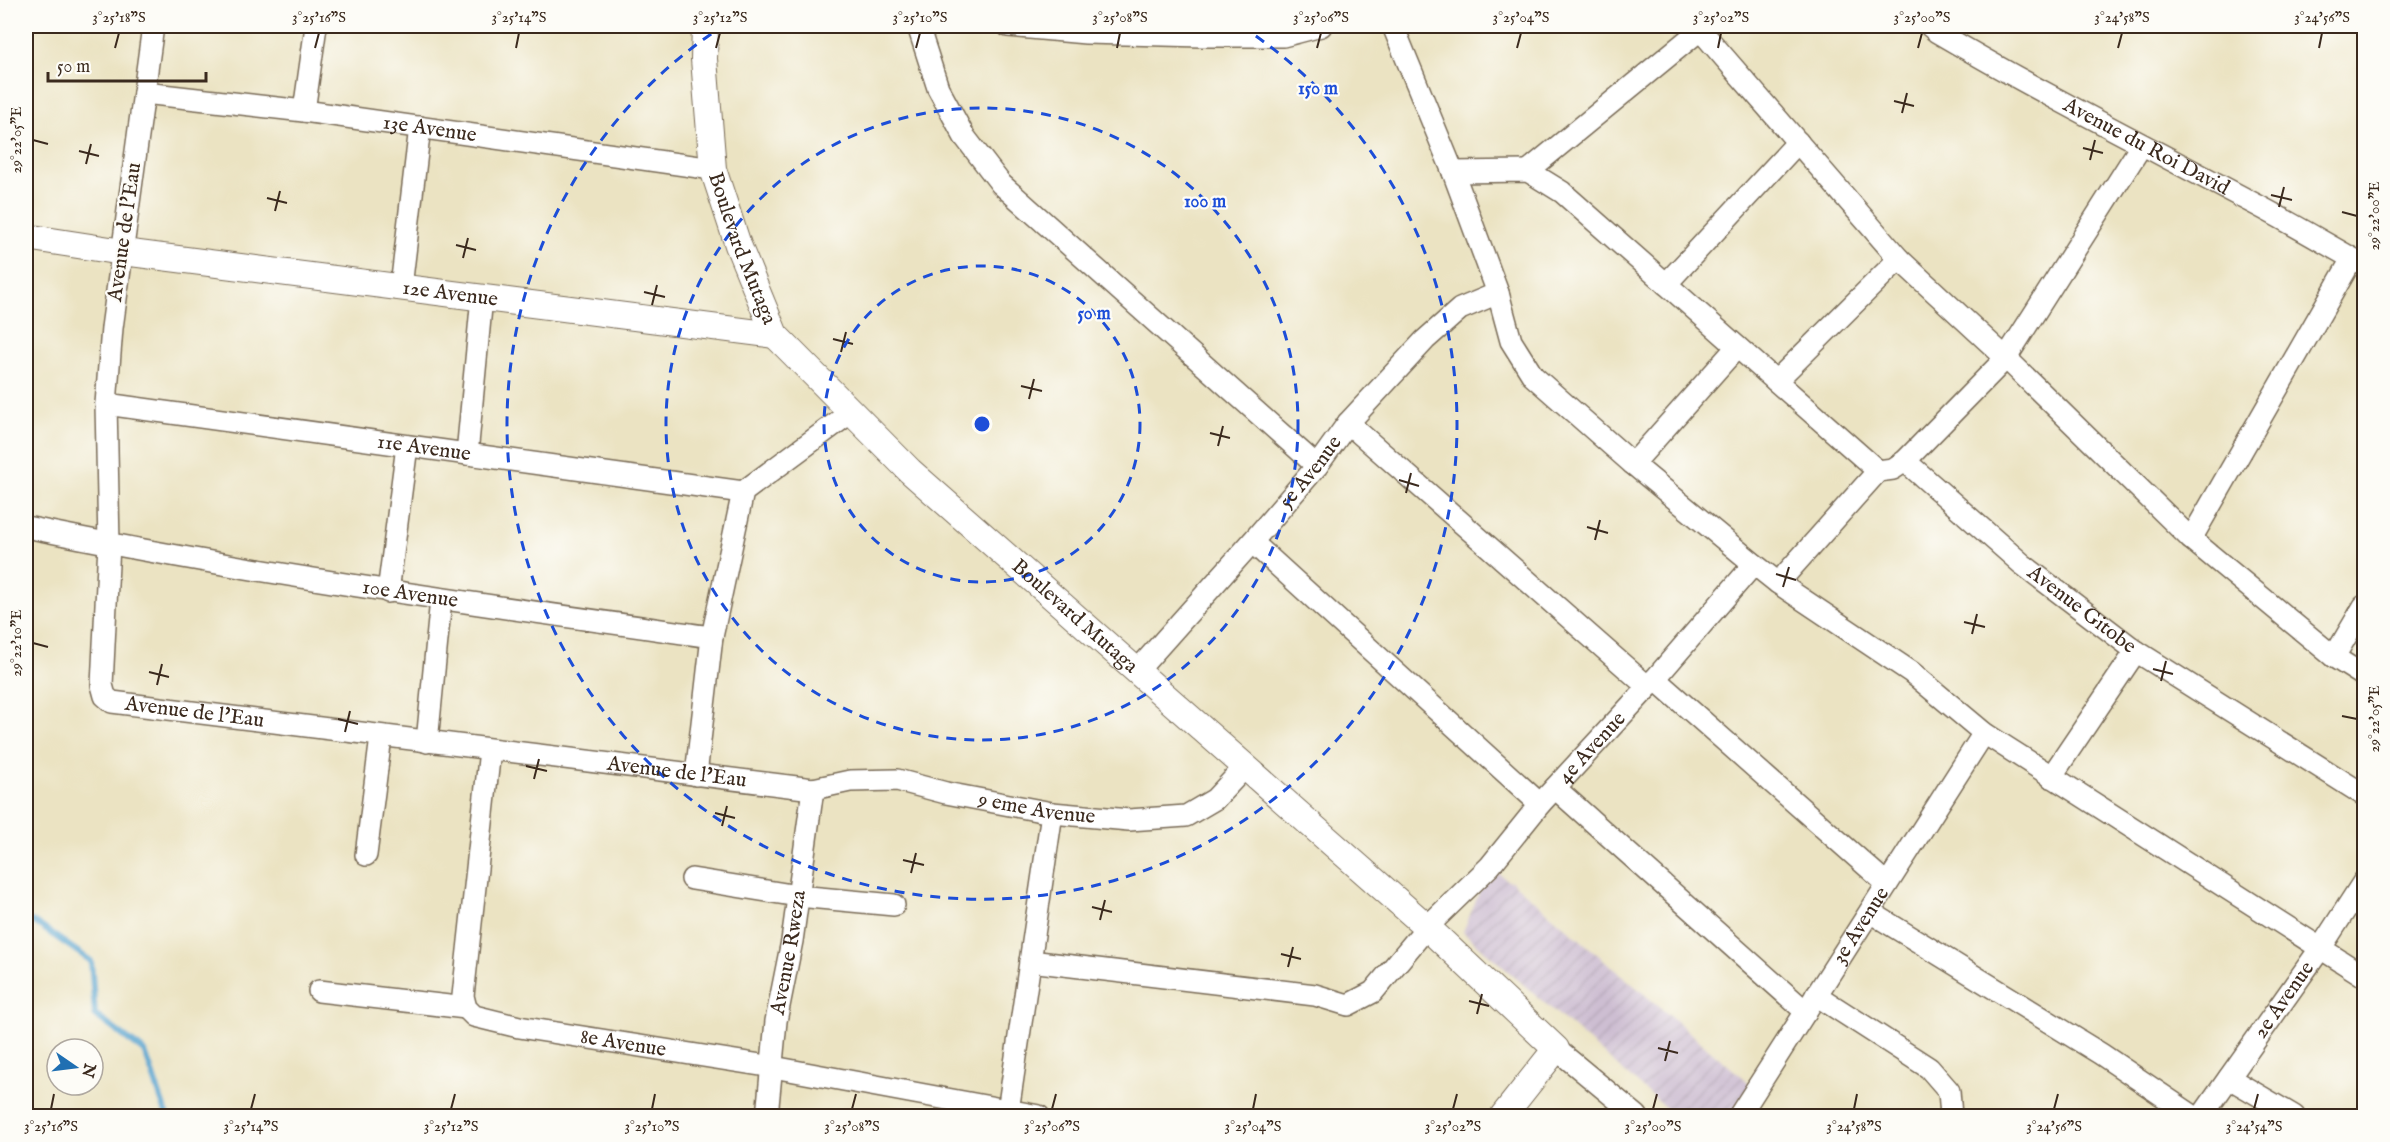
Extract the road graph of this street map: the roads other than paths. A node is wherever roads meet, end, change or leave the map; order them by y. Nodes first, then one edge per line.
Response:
1 (153, 26) edge
2 (316, 26) edge
3 (705, 26) edge
4 (918, 26) edge
5 (1008, 26) edge
6 (1321, 26) edge
7 (1393, 26) edge
8 (1930, 26) edge
9 (1699, 28) edge
10 (144, 93) junction
11 (304, 111) junction
12 (420, 128) junction
13 (1798, 142) junction
14 (2141, 146) junction
15 (713, 169) junction
16 (1528, 171) junction
17 (1453, 172) junction
18 (26, 237) edge
19 (123, 252) junction
20 (1899, 259) junction
21 (2358, 262) edge
22 (1666, 284) junction
23 (401, 287) junction
24 (1498, 293) junction
25 (482, 297) junction
26 (775, 335) junction
27 (1737, 347) junction
28 (2006, 358) junction
29 (1776, 381) junction
30 (106, 404) junction
31 (851, 412) junction
32 (1348, 423) junction
33 (407, 446) junction
34 (467, 454) junction
35 (1905, 461) junction
36 (1633, 464) junction
37 (1317, 466) junction
38 (1878, 471) junction
39 (743, 492) junction
40 (26, 527) edge
41 (2191, 538) junction
42 (1252, 542) junction
43 (109, 544) junction
44 (1754, 564) junction
45 (1778, 583) junction
46 (388, 592) junction
47 (441, 599) junction
48 (2364, 606) edge
49 (712, 637) junction
50 (2136, 651) junction
51 (2334, 657) junction
52 (1137, 671) junction
53 (2364, 676) edge
54 (1652, 683) junction
55 (1984, 733) junction
56 (381, 737) junction
57 (427, 742) junction
58 (490, 750) junction
59 (1245, 767) junction
60 (696, 775) junction
61 (2051, 777) junction
62 (813, 789) junction
63 (2364, 795) edge
64 (1548, 796) junction
65 (1052, 813) junction
66 (366, 855) dead end
67 (692, 879) dead end
68 (2364, 881) edge
69 (1887, 884) junction
70 (798, 896) junction
71 (894, 906) dead end
72 (1870, 912) junction
73 (1427, 927) junction
74 (2320, 950) junction
75 (1030, 961) junction
76 (2364, 976) edge
77 (319, 992) dead end
78 (1811, 1003) junction
79 (466, 1008) junction
80 (1556, 1049) junction
81 (773, 1067) junction
82 (2229, 1078) junction
83 (1008, 1111) junction
84 (767, 1116) edge
85 (1039, 1116) edge
86 (1503, 1116) edge
87 (1638, 1116) edge
88 (1739, 1116) edge
89 (1952, 1116) edge
90 (2193, 1116) edge
91 (2202, 1116) edge
92 (2294, 1116) edge

1 - 10 street, Avenue de l'Eau
2 - 11 street
3 - 15 street, Boulevard Mutaga
4 - 37 street
5 - 6 street
7 - 17 street
8 - 14 street, Avenue du Roi David
9 - 13 street
9 - 16 street
10 - 11 street, 13e Avenue
10 - 19 street, Avenue de l'Eau
11 - 12 street, 13e Avenue
12 - 15 street, 13e Avenue
12 - 23 street
13 - 20 street
13 - 22 street
14 - 21 street, Avenue du Roi David
14 - 28 street
15 - 26 street, Boulevard Mutaga
16 - 17 street
16 - 22 street
17 - 24 street
18 - 19 street, 12e Avenue
19 - 23 street, 12e Avenue
19 - 30 street, Avenue de l'Eau
20 - 28 street
20 - 29 street
21 - 41 street
22 - 27 street
23 - 25 street, 12e Avenue
24 - 32 street, 5e Avenue
24 - 36 street
25 - 26 street, 12e Avenue
25 - 34 street
26 - 31 street, Boulevard Mutaga
27 - 29 street
27 - 36 street
28 - 35 street
28 - 41 street
29 - 38 street
30 - 33 street, 11e Avenue
30 - 43 street, Avenue de l'Eau
31 - 39 street
31 - 52 street, Boulevard Mutaga
32 - 37 street, 5e Avenue
32 - 54 street
33 - 34 street, 11e Avenue
33 - 46 street
34 - 39 street, 11e Avenue
35 - 38 street
35 - 50 street, Avenue Gitobe
36 - 44 street
37 - 42 street, 5e Avenue
38 - 45 street
39 - 49 street
40 - 43 street, 10e Avenue
41 - 51 street
42 - 52 street, 5e Avenue
42 - 64 street
43 - 46 street, 10e Avenue
43 - 56 street, Avenue de l'Eau
44 - 45 street
44 - 54 street, 4e Avenue
45 - 55 street
46 - 47 street, 10e Avenue
47 - 49 street, 10e Avenue
47 - 57 street
48 - 51 street
49 - 60 street
50 - 61 street
50 - 63 street, Avenue Gitobe
51 - 53 street
52 - 59 street, Boulevard Mutaga
54 - 64 street, 4e Avenue
54 - 69 street
55 - 61 street
55 - 69 street, 3e Avenue
56 - 57 street, Avenue de l'Eau
56 - 66 street
57 - 58 street, Avenue de l'Eau
58 - 60 street, Avenue de l'Eau
58 - 79 street
59 - 65 street, 9 eme Avenue
59 - 73 street, Boulevard Mutaga
60 - 62 street, Avenue de l'Eau
61 - 74 street
62 - 65 street, 9 eme Avenue
62 - 70 street, Avenue Rweza
64 - 73 street, 4e Avenue
64 - 78 street
65 - 75 street
67 - 70 street
68 - 74 street, 2e Avenue
69 - 72 street, 3e Avenue
70 - 71 street
70 - 81 street, Avenue Rweza
72 - 78 street, 3e Avenue
72 - 90 street
73 - 75 street, 4e Avenue
73 - 80 street, Boulevard Mutaga
74 - 76 street
74 - 82 street, 2e Avenue
75 - 83 street
77 - 79 street, 8e Avenue
78 - 88 street, 3e Avenue
78 - 89 street
79 - 81 street, 8e Avenue
80 - 86 street
80 - 87 street
81 - 83 street, 8e Avenue
81 - 84 street, Avenue Rweza
82 - 91 street, 2e Avenue
82 - 92 street
83 - 85 street, 8e Avenue

